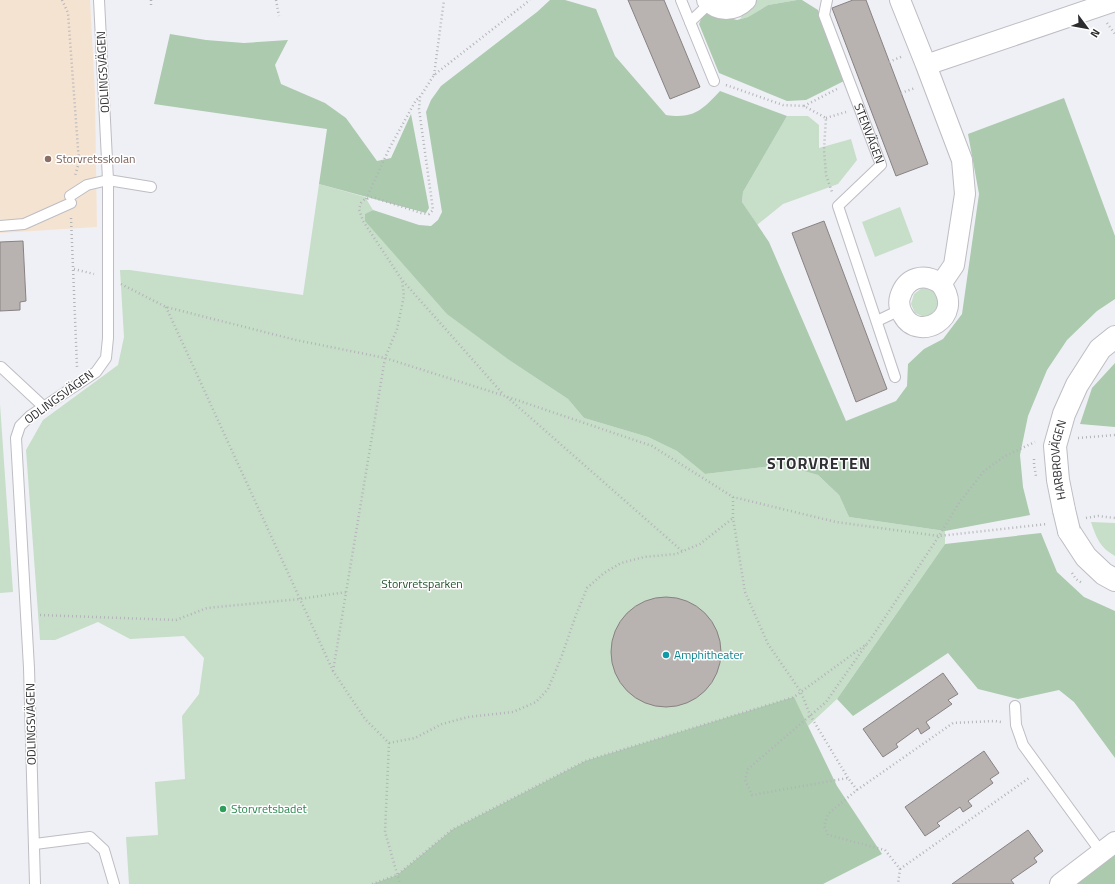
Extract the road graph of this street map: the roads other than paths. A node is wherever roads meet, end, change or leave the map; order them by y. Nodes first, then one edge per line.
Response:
1 (99, 0) edge
2 (681, 0) edge
3 (746, 0) edge
4 (827, 0) edge
5 (900, 0) edge
6 (1115, 1) edge
7 (708, 2) edge
8 (690, 22) junction
9 (926, 64) junction
10 (714, 81) road end
11 (108, 180) junction
12 (151, 187) dead end
13 (0, 226) edge
14 (941, 284) junction
15 (900, 310) junction
16 (876, 321) junction
17 (1115, 337) edge
18 (0, 367) edge
19 (895, 377) dead end
20 (44, 406) junction
21 (1115, 580) edge
22 (1016, 706) dead end
23 (35, 844) junction
24 (1108, 847) edge
25 (35, 884) edge
26 (114, 884) edge
27 (1060, 884) edge

1 - 11 lane, ODLINGSVÄGEN
2 - 8 lane
3 - 7 street
4 - 16 lane, STENVÄGEN
5 - 9 street
6 - 9 street
7 - 8 lane
8 - 10 lane
9 - 14 street
11 - 12 lane
11 - 13 lane
11 - 20 lane, ODLINGSVÄGEN
14 - 15 street
14 - 15 street
15 - 16 lane
16 - 19 lane
17 - 21 street, HARBROVÄGEN
18 - 20 lane
20 - 23 lane, ODLINGSVÄGEN
22 - 24 lane
23 - 25 lane, ODLINGSVÄGEN
23 - 26 lane
24 - 27 street

